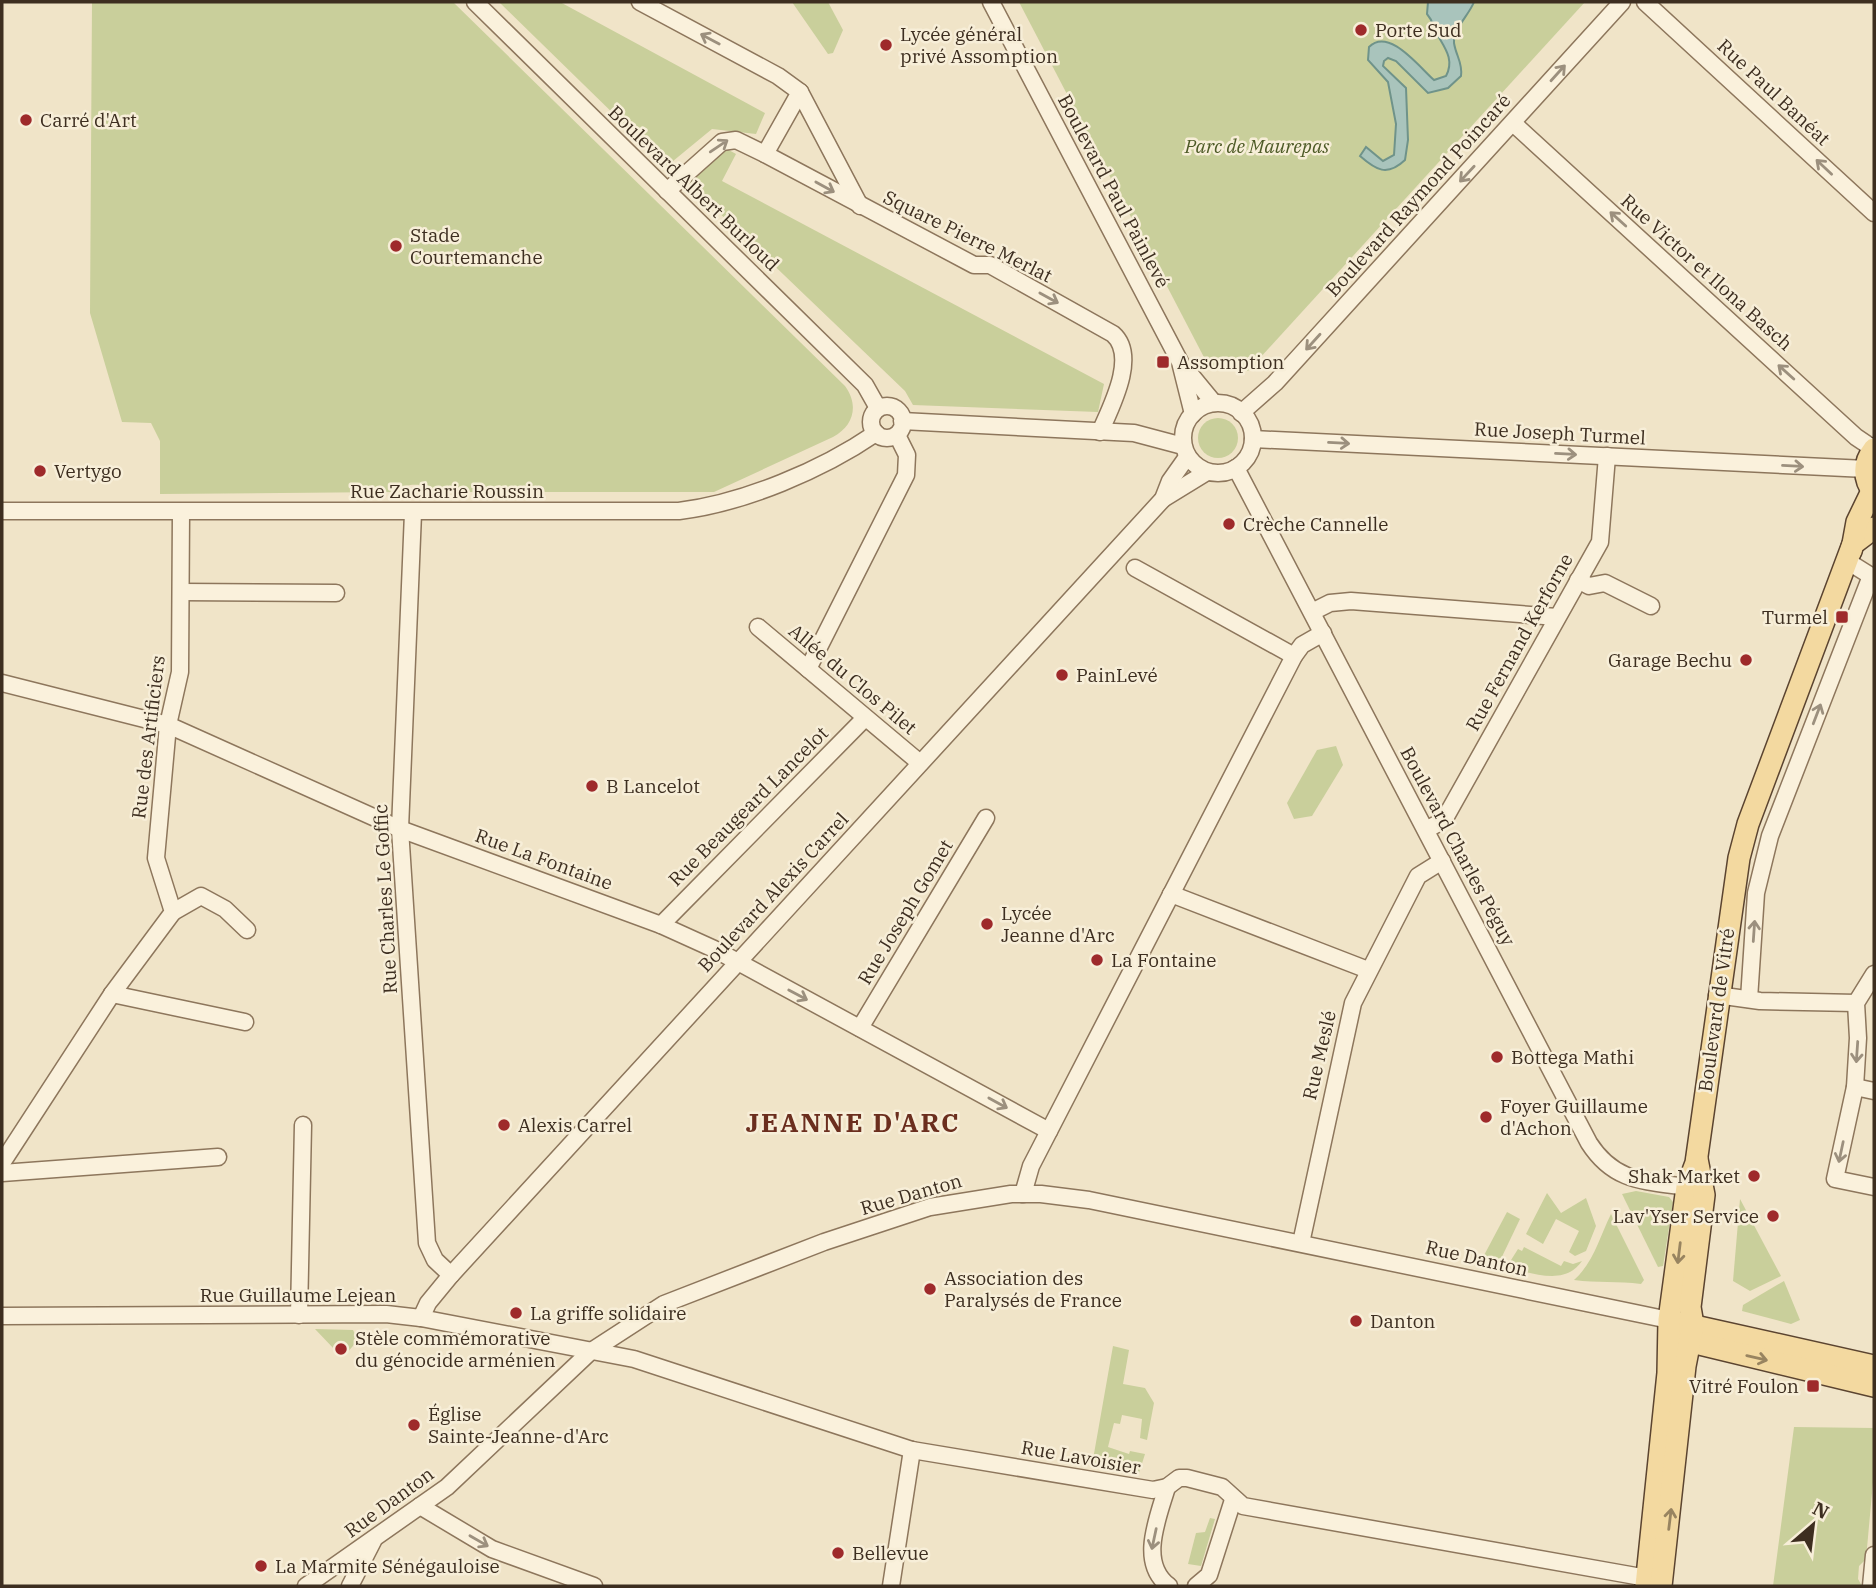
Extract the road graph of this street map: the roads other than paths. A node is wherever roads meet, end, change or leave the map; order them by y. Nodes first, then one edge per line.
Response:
1 (475, 2) edge
2 (640, 2) edge
3 (991, 2) edge
4 (1622, 2) edge
5 (1645, 2) edge
6 (800, 92) junction
7 (1513, 124) junction
8 (765, 154) junction
9 (667, 191) junction
10 (860, 206) junction
11 (1874, 213) edge
12 (1180, 362) junction
13 (1214, 403) junction
14 (878, 408) junction
15 (1241, 412) junction
16 (1189, 419) junction
17 (900, 428) junction
18 (1100, 432) junction
19 (876, 433) junction
20 (1134, 433) junction
21 (1253, 439) junction
22 (1874, 449) edge
23 (1185, 452) junction
24 (1607, 456) junction
25 (1236, 468) junction
26 (1866, 469) junction
27 (1207, 472) junction
28 (1873, 492) edge
29 (1163, 499) junction
30 (2, 511) edge
31 (181, 512) junction
32 (413, 513) junction
33 (1874, 528) edge
34 (1850, 553) junction
35 (1135, 568) dead end
36 (1578, 580) junction
37 (181, 592) junction
38 (336, 593) dead end
39 (1651, 606) dead end
40 (1312, 612) junction
41 (1557, 617) junction
42 (758, 627) dead end
43 (1323, 633) junction
44 (1294, 656) junction
45 (808, 668) junction
46 (2, 683) edge
47 (864, 718) junction
48 (168, 725) junction
49 (920, 763) junction
50 (985, 818) dead end
51 (400, 829) junction
52 (1426, 830) junction
53 (1442, 861) junction
54 (1171, 894) junction
55 (173, 912) junction
56 (661, 925) junction
57 (247, 930) dead end
58 (738, 962) junction
59 (1368, 971) junction
60 (1874, 974) edge
61 (112, 995) junction
62 (1717, 995) junction
63 (1749, 999) junction
64 (1856, 1003) junction
65 (245, 1022) dead end
66 (860, 1028) junction
67 (1855, 1087) junction
68 (1874, 1091) edge
69 (303, 1125) dead end
70 (1049, 1131) junction
71 (218, 1157) dead end
72 (2, 1163) edge
73 (1696, 1163) junction
74 (2, 1172) edge
75 (1687, 1186) junction
76 (1874, 1187) edge
77 (1023, 1194) junction
78 (1301, 1242) junction
79 (451, 1275) junction
80 (299, 1315) junction
81 (2, 1316) edge
82 (421, 1318) junction
83 (1668, 1328) junction
84 (1692, 1334) junction
85 (590, 1352) junction
86 (1874, 1366) edge
87 (1874, 1386) edge
88 (912, 1450) junction
89 (1167, 1487) junction
90 (1233, 1500) junction
91 (420, 1506) junction
92 (374, 1539) junction
93 (1874, 1555) edge
94 (325, 1573) junction
95 (1651, 1584) edge
96 (306, 1586) edge
97 (337, 1586) edge
98 (350, 1586) edge
99 (594, 1586) edge
100 (891, 1586) edge
101 (1169, 1586) edge
102 (1196, 1586) edge
103 (1871, 1586) edge

1 - 9 street, Boulevard Albert Burloud
6 -> 2 street, Square Pierre Merlat
3 - 12 street, Boulevard Paul Painlevé
7 -> 4 street, Boulevard Raymond Poincaré
11 -> 5 street, Rue Paul Banéat
6 - 8 street
6 - 10 street, Square Pierre Merlat
7 -> 15 street, Boulevard Raymond Poincaré
22 -> 7 street, Rue Victor et Ilona Basch
9 -> 8 street, Square Pierre Merlat
8 -> 10 street, Square Pierre Merlat
9 - 14 street, Boulevard Albert Burloud
10 -> 18 street, Square Pierre Merlat
12 - 13 street, Boulevard Paul Painlevé
12 - 16 street, Boulevard Paul Painlevé
13 - 15 street
13 - 16 street
14 - 17 street
14 - 19 street
15 - 21 street
16 - 20 street
16 - 23 street
17 - 18 street
17 - 19 street
17 - 45 street
18 - 20 street
19 - 32 street, Rue Zacharie Roussin
20 - 23 street
21 -> 24 street, Rue Joseph Turmel
21 - 25 street
22 - 26 main road
23 - 27 street
23 - 29 street, Boulevard Alexis Carrel
24 -> 26 street, Rue Joseph Turmel
24 - 36 street, Rue Fernand Kerforne
25 - 27 street
25 - 40 street, Boulevard Charles Péguy
26 - 28 main road, Boulevard de Vitré
27 - 29 street, Boulevard Alexis Carrel
28 - 34 main road, Boulevard de Vitré
29 - 49 street, Boulevard Alexis Carrel
30 - 31 street, Rue Zacharie Roussin
31 - 32 street, Rue Zacharie Roussin
31 - 37 street, Rue des Artificiers
32 - 51 street, Rue Charles Le Goffic
33 - 34 main road
34 - 62 main road, Boulevard de Vitré
63 -> 34 street
35 - 44 street
36 - 39 street
36 - 41 street, Rue Fernand Kerforne
37 - 38 street
37 - 48 street, Rue des Artificiers
40 - 41 street
40 - 43 street, Boulevard Charles Péguy
41 - 52 street, Rue Fernand Kerforne
42 - 45 street, Allée du Clos Pilet
43 - 44 street
43 - 52 street, Boulevard Charles Péguy
44 - 54 street
45 - 47 street, Allée du Clos Pilet
46 - 48 street, Rue La Fontaine
47 - 49 street, Allée du Clos Pilet
47 - 56 street, Rue Beaugeard Lancelot
48 - 51 street, Rue La Fontaine
48 - 55 street, Rue des Artificiers
49 - 58 street, Boulevard Alexis Carrel
50 - 66 street, Rue Joseph Gomet
51 - 56 street, Rue La Fontaine
51 - 79 street, Rue Charles Le Goffic
52 - 53 street, Boulevard Charles Péguy
53 - 59 street, Rue Meslé
53 - 75 street, Boulevard Charles Péguy
54 - 59 street
54 - 70 street
55 - 57 street
55 - 61 street
56 - 58 street, Rue La Fontaine
58 -> 66 street, Rue La Fontaine
58 - 79 street, Boulevard Alexis Carrel
59 - 78 street, Rue Meslé
60 - 64 street
61 - 65 street
61 - 72 street
62 - 63 street
62 - 73 main road, Boulevard de Vitré
63 - 64 street
64 -> 67 street
66 -> 70 street, Rue La Fontaine
67 - 68 street
67 -> 76 street
69 - 80 street
70 - 77 street
71 - 74 street
73 - 75 main road, Boulevard de Vitré
73 - 84 main road, Boulevard de Vitré
75 -> 83 main road, Boulevard de Vitré
77 - 78 street, Rue Danton
77 - 85 street, Rue Danton
78 - 83 street, Rue Danton
79 - 82 street, Boulevard Alexis Carrel
80 - 81 street, Rue Guillaume Lejean
80 - 82 street, Rue Guillaume Lejean
82 - 85 street, Rue Guillaume Lejean
83 - 84 main road
83 - 95 main road, Boulevard de Vitré
84 - 86 main road
84 -> 87 main road
95 -> 84 main road, Boulevard de Vitré
85 - 88 street, Rue Lavoisier
85 - 91 street, Rue Danton
88 - 89 street, Rue Lavoisier
88 - 100 street
89 - 90 street, Rue Lavoisier
89 -> 101 street
90 - 95 street, Rue Lavoisier
90 - 102 street
91 - 92 street, Rue Danton
91 -> 99 street
92 - 94 street, Rue Danton
92 - 98 street
93 - 103 street
94 - 96 street, Rue Danton
94 - 97 street

